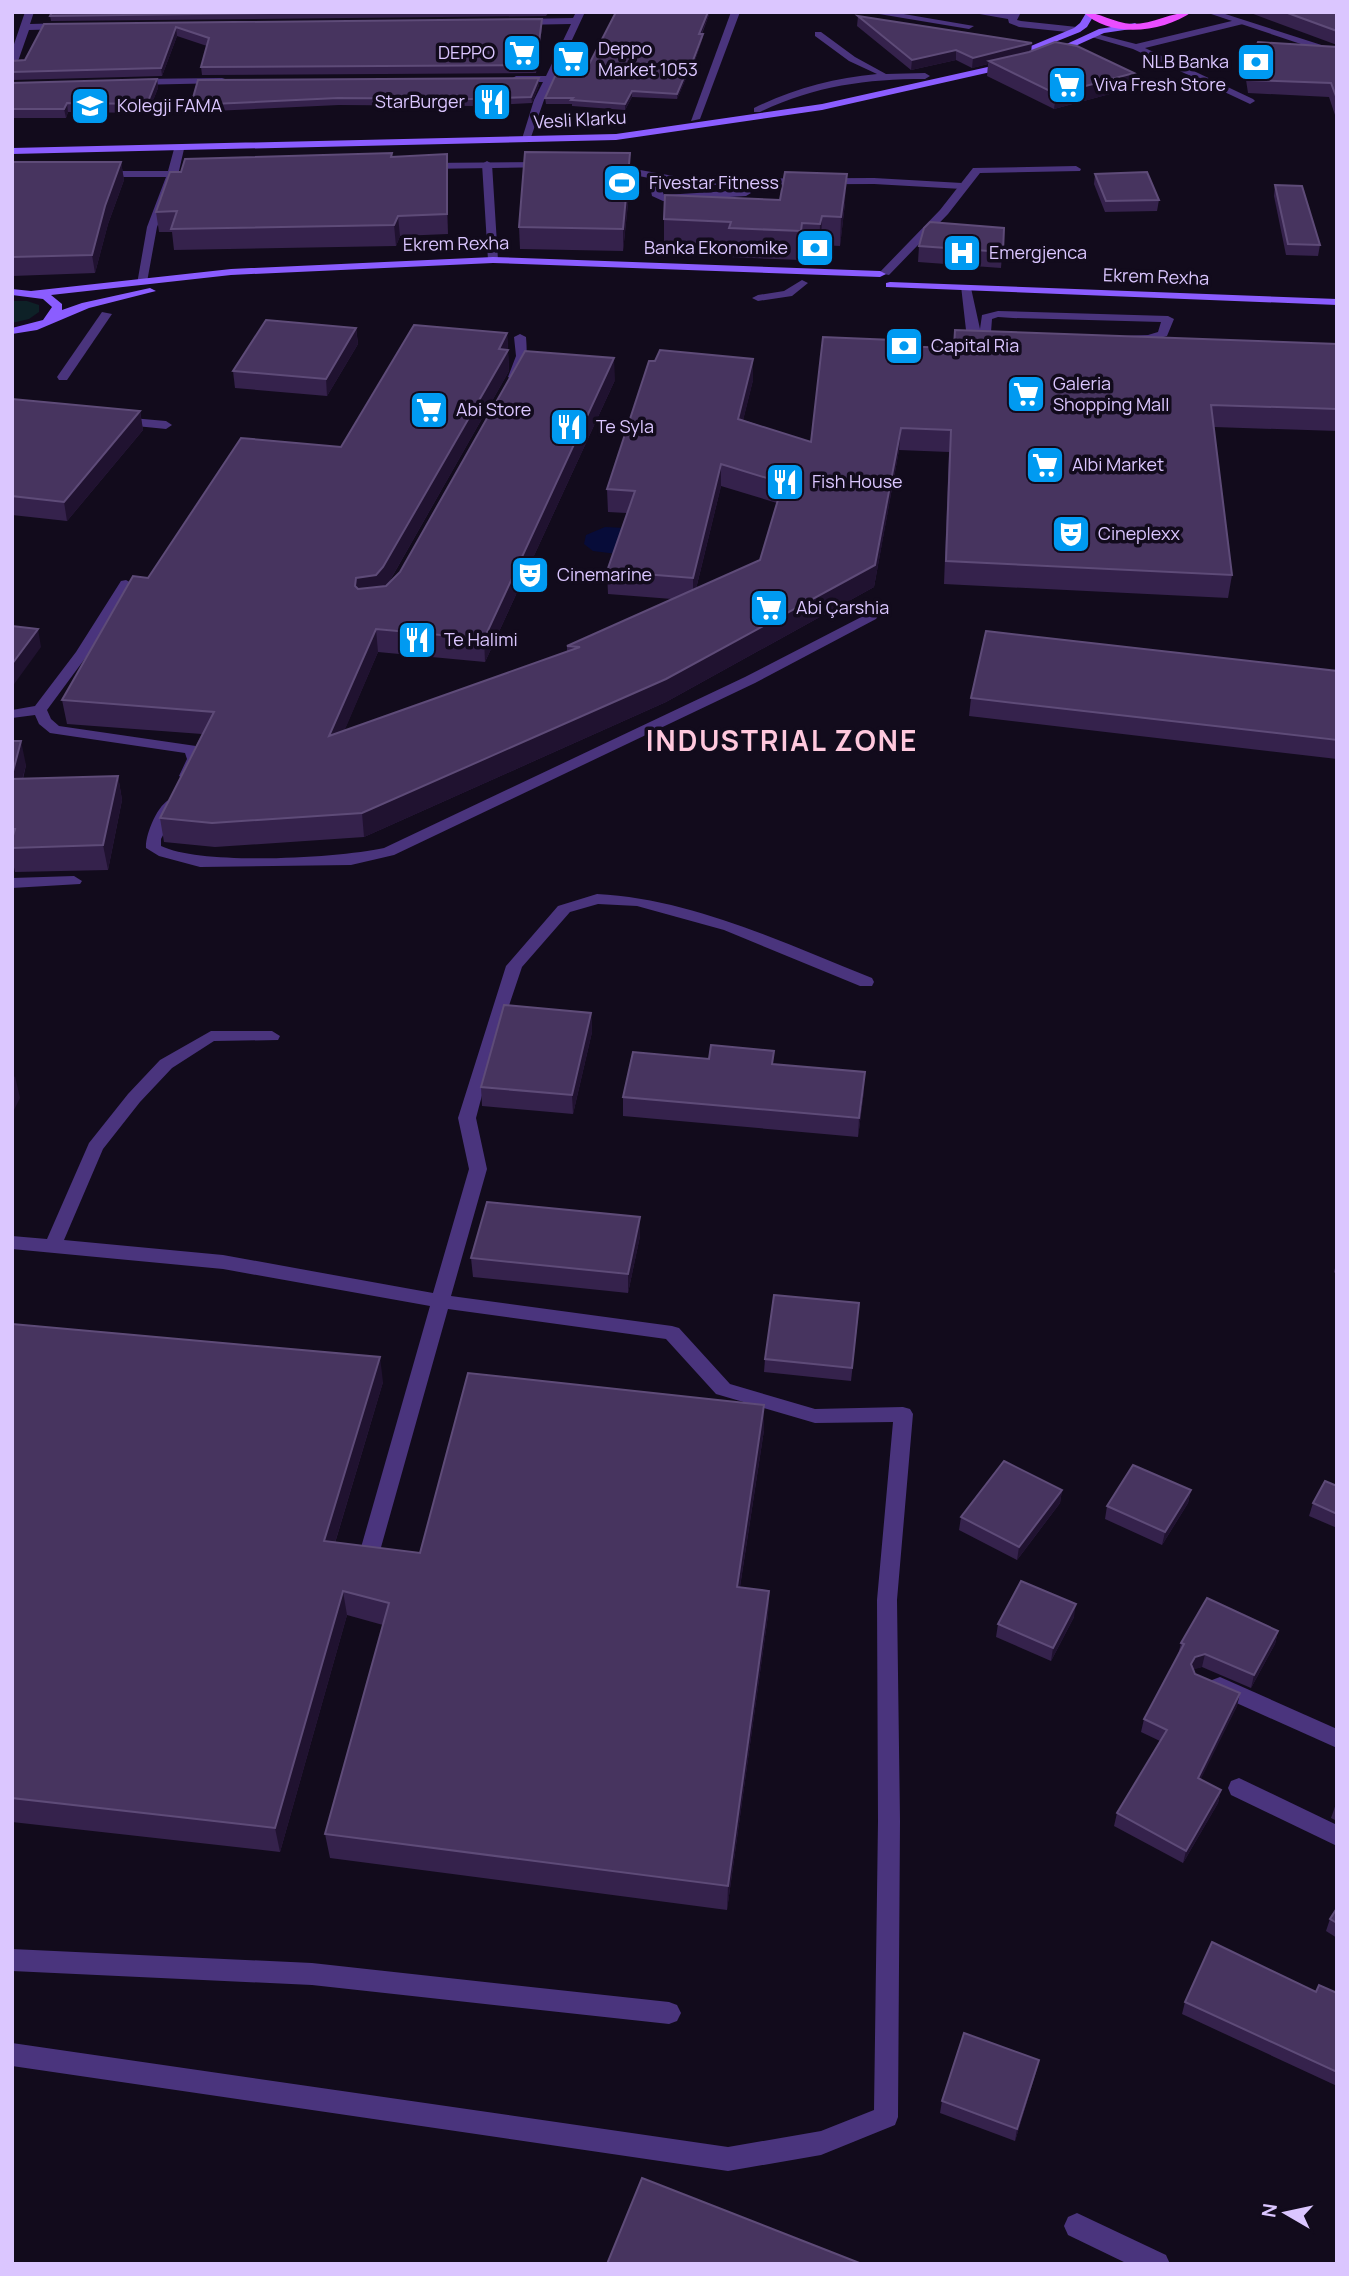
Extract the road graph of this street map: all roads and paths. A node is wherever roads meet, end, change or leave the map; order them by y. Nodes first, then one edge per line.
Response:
1 (30, 12) edge
2 (736, 12) edge
3 (871, 12) edge
4 (972, 12) edge
5 (1188, 12) edge
6 (1209, 12) edge
7 (1088, 13) edge
8 (902, 14) edge
9 (1177, 14) edge
10 (1016, 15) edge
11 (579, 16) edge
12 (508, 22) edge
13 (1240, 22) junction
14 (77, 26) edge
15 (969, 26) dead end
16 (1135, 26) junction
17 (24, 27) junction
18 (1077, 30) junction
19 (818, 34) dead end
20 (1093, 36) junction
21 (1136, 47) junction
22 (14, 50) edge
23 (1337, 53) edge
24 (12, 64) edge
25 (889, 75) junction
26 (925, 76) junction
27 (508, 79) edge
28 (548, 79) junction
29 (229, 81) edge
30 (123, 82) edge
31 (1250, 101) edge
32 (757, 110) junction
33 (695, 120) junction
34 (525, 136) junction
35 (12, 142) edge
36 (180, 149) junction
37 (12, 151) edge
38 (487, 164) junction
39 (419, 166) edge
40 (563, 166) edge
41 (589, 167) edge
42 (1076, 169) dead end
43 (82, 173) edge
44 (201, 173) edge
45 (174, 174) junction
46 (663, 179) junction
47 (830, 181) junction
48 (962, 186) junction
49 (493, 260) junction
50 (885, 278) junction
51 (141, 282) junction
52 (802, 283) junction
53 (965, 288) junction
54 (1337, 291) edge
55 (12, 292) edge
56 (35, 293) junction
57 (1165, 294) junction
58 (758, 298) dead end
59 (1337, 302) edge
60 (106, 314) dead end
61 (53, 318) junction
62 (1168, 319) junction
63 (12, 331) edge
64 (985, 335) junction
65 (520, 337) dead end
66 (62, 377) dead end
67 (508, 390) edge
68 (102, 419) edge
69 (166, 425) dead end
70 (126, 584) edge
71 (871, 616) dead end
72 (40, 710) junction
73 (12, 714) edge
74 (74, 881) dead end
75 (12, 883) edge
76 (866, 982) dead end
77 (272, 1036) dead end
78 (12, 1242) edge
79 (53, 1246) junction
80 (443, 1302) junction
81 (368, 1558) edge
82 (1201, 1678) edge
83 (1337, 1739) edge
84 (1239, 1788) dead end
85 (1337, 1836) edge
86 (12, 1960) edge
87 (669, 2013) dead end
88 (12, 2054) edge
89 (1077, 2226) dead end
90 (1157, 2264) edge

1 - 17 street
2 - 33 street
3 - 8 street
4 - 10 street
5 - 9 main road
6 - 13 street
7 - 16 main road
7 - 18 main road, Vesli Klarku
8 - 15 street
9 - 16 main road
10 - 18 street
11 - 12 street
11 - 28 street
13 - 21 street
13 - 23 street
14 - 17 street
16 - 20 main road, Vesli Klarku
17 - 22 street
18 - 26 main road, Vesli Klarku
19 - 25 street
20 - 21 street
20 - 34 main road, Vesli Klarku
21 - 31 street
22 - 24 street
25 - 26 street
25 - 32 street
26 - 32 main road, Vesli Klarku
27 - 28 street
28 - 34 street
29 - 30 street
32 - 33 main road, Vesli Klarku
33 - 34 main road, Vesli Klarku
34 - 35 main road, Vesli Klarku
34 - 36 main road, Vesli Klarku
36 - 37 main road, Vesli Klarku
36 - 45 street
38 - 39 street
38 - 40 street
38 - 49 street
41 - 46 street
42 - 48 street
43 - 45 street
44 - 45 street
45 - 51 street
46 - 47 street
46 - 47 street
47 - 48 street
48 - 50 street
49 - 50 main road, Ekrem Rexha
49 - 51 main road, Ekrem Rexha
50 - 52 main road, Ekrem Rexha
50 - 53 main road, Ekrem Rexha
50 - 54 main road, Ekrem Rexha
51 - 56 main road, Ekrem Rexha
52 - 58 street
52 - 61 main road, Ekrem Rexha
53 - 57 main road, Ekrem Rexha
53 - 64 street
55 - 56 main road, Ekrem Rexha
56 - 61 main road
57 - 59 main road, Ekrem Rexha
57 - 62 street
60 - 66 street
61 - 63 main road, Ekrem Rexha
62 - 64 street
62 - 64 street
65 - 67 street
68 - 69 street
70 - 72 street
71 - 72 street
72 - 73 street
74 - 75 street
76 - 80 street
77 - 79 street
78 - 79 street
79 - 80 street
80 - 81 street
80 - 88 street
82 - 83 street
84 - 85 street
86 - 87 street
89 - 90 street

